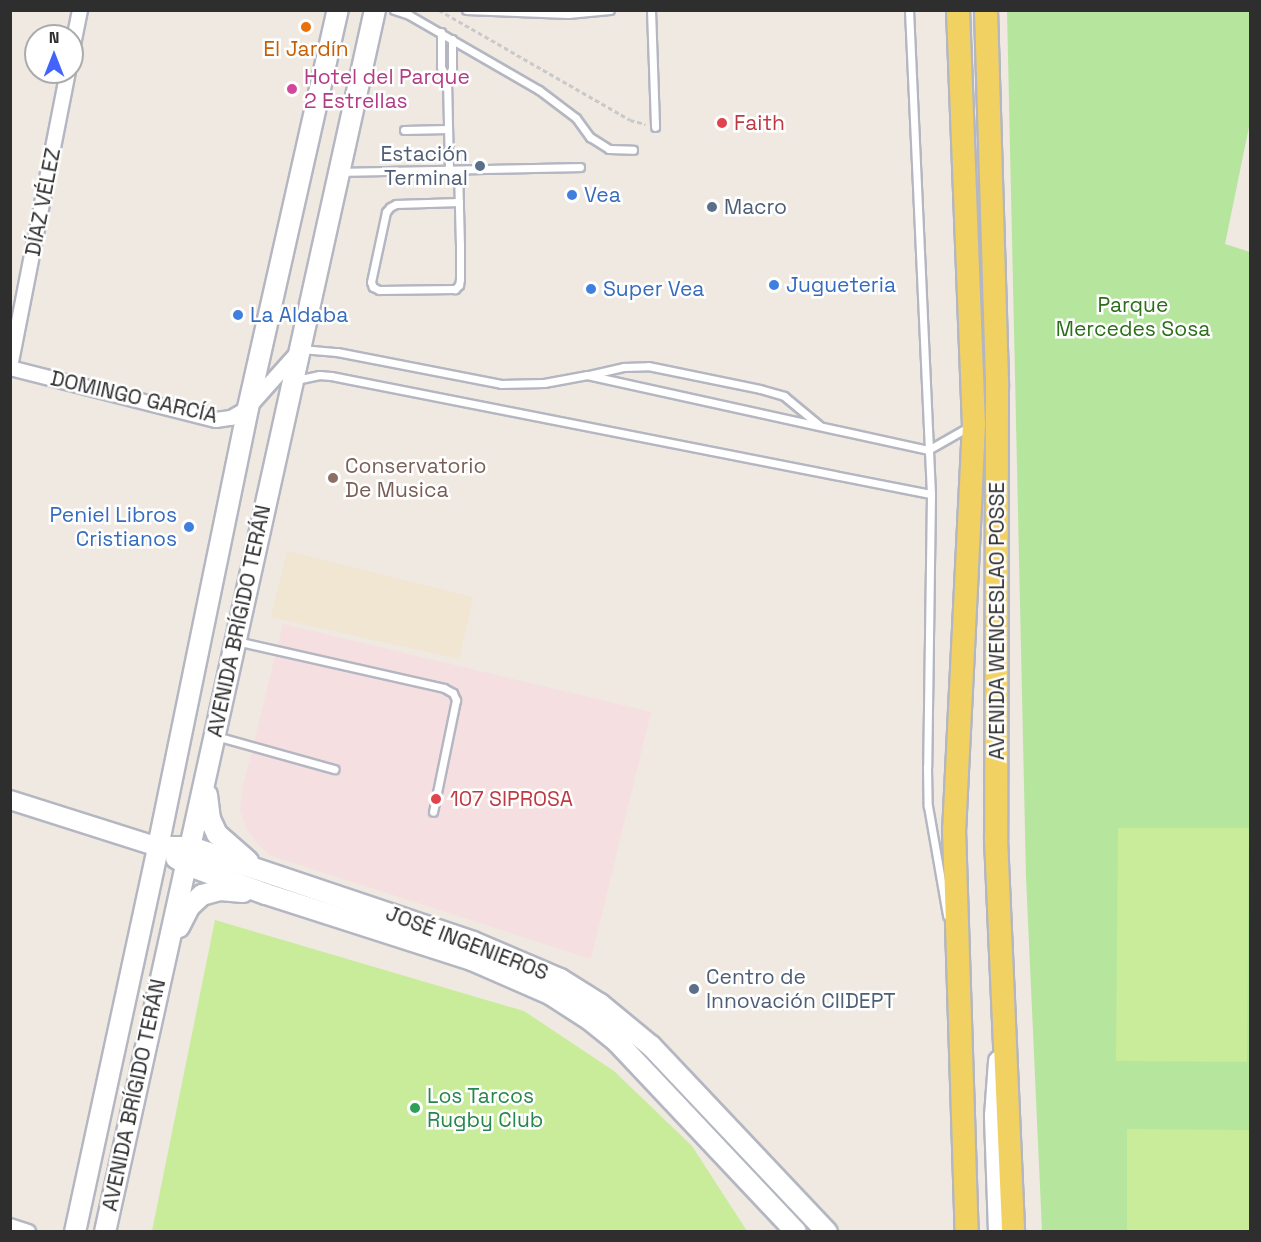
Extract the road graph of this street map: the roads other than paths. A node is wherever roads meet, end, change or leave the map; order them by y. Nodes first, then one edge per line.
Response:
1 (338, 10) edge
2 (375, 10) edge
3 (394, 10) edge
4 (466, 10) edge
5 (651, 10) edge
6 (909, 10) edge
7 (958, 10) edge
8 (986, 10) edge
9 (610, 11) edge
10 (441, 32) junction
11 (452, 39) junction
12 (447, 80) junction
13 (66, 84) edge
14 (655, 127) road end
15 (448, 129) junction
16 (404, 130) dead end
17 (633, 150) dead end
18 (580, 167) dead end
19 (454, 170) junction
20 (338, 172) junction
21 (459, 202) junction
22 (301, 349) junction
23 (10, 367) edge
24 (587, 375) junction
25 (293, 381) junction
26 (248, 408) junction
27 (974, 424) junction
28 (820, 426) junction
29 (928, 450) junction
30 (931, 494) junction
31 (234, 640) junction
32 (213, 735) junction
33 (334, 769) dead end
34 (207, 772) junction
35 (10, 800) edge
36 (433, 812) dead end
37 (158, 847) junction
38 (189, 856) junction
39 (259, 870) junction
40 (266, 894) junction
41 (164, 960) junction
42 (958, 977) junction
43 (1003, 1037) junction
44 (963, 1167) junction
45 (10, 1226) edge
46 (28, 1232) edge
47 (75, 1232) edge
48 (105, 1232) edge
49 (796, 1232) edge
50 (827, 1232) edge
51 (958, 1232) edge
52 (967, 1232) edge
53 (999, 1232) edge
54 (1013, 1232) edge

1 - 26 main road, AVENIDA BRÍGIDO TERÁN
2 - 20 main road, AVENIDA BRÍGIDO TERÁN
3 - 10 lane
4 - 9 lane
5 - 14 lane
6 - 29 lane
7 - 27 main road
8 - 43 main road, AVENIDA WENCESLAO POSSE
10 - 11 lane
10 - 12 lane
11 - 12 lane
11 - 17 lane
12 - 15 lane
13 - 23 street, DÍAZ VÉLEZ
15 - 16 lane
15 - 19 lane
18 - 19 lane
19 - 20 lane
19 - 21 lane
20 - 22 main road, AVENIDA BRÍGIDO TERÁN
21 - 21 lane
22 - 24 lane
22 - 25 main road, AVENIDA BRÍGIDO TERÁN
22 - 26 street, DOMINGO GARCÍA
23 - 26 street, DOMINGO GARCÍA
24 - 28 lane
24 - 28 lane
25 - 30 lane
25 - 31 main road, AVENIDA BRÍGIDO TERÁN
26 - 37 main road, AVENIDA BRÍGIDO TERÁN
27 - 29 lane
27 - 42 main road
28 - 29 lane
29 - 30 lane
30 - 42 lane
31 - 32 main road, AVENIDA BRÍGIDO TERÁN
31 - 36 lane
32 - 33 lane
32 - 34 main road, AVENIDA BRÍGIDO TERÁN
34 - 38 main road, AVENIDA BRÍGIDO TERÁN
34 - 39 main road
35 - 37 street, JOSÉ INGENIEROS
37 - 38 main road, JOSÉ INGENIEROS
37 - 47 main road, AVENIDA BRÍGIDO TERÁN
38 - 39 main road, JOSÉ INGENIEROS
38 - 40 main road, JOSÉ INGENIEROS
38 - 41 main road, AVENIDA BRÍGIDO TERÁN
39 - 50 main road, JOSÉ INGENIEROS
40 - 41 main road
40 - 49 main road, JOSÉ INGENIEROS
41 - 48 main road, AVENIDA BRÍGIDO TERÁN
42 - 44 main road
43 - 53 main road
43 - 54 main road, AVENIDA WENCESLAO POSSE
44 - 51 main road
44 - 52 main road
45 - 46 street

